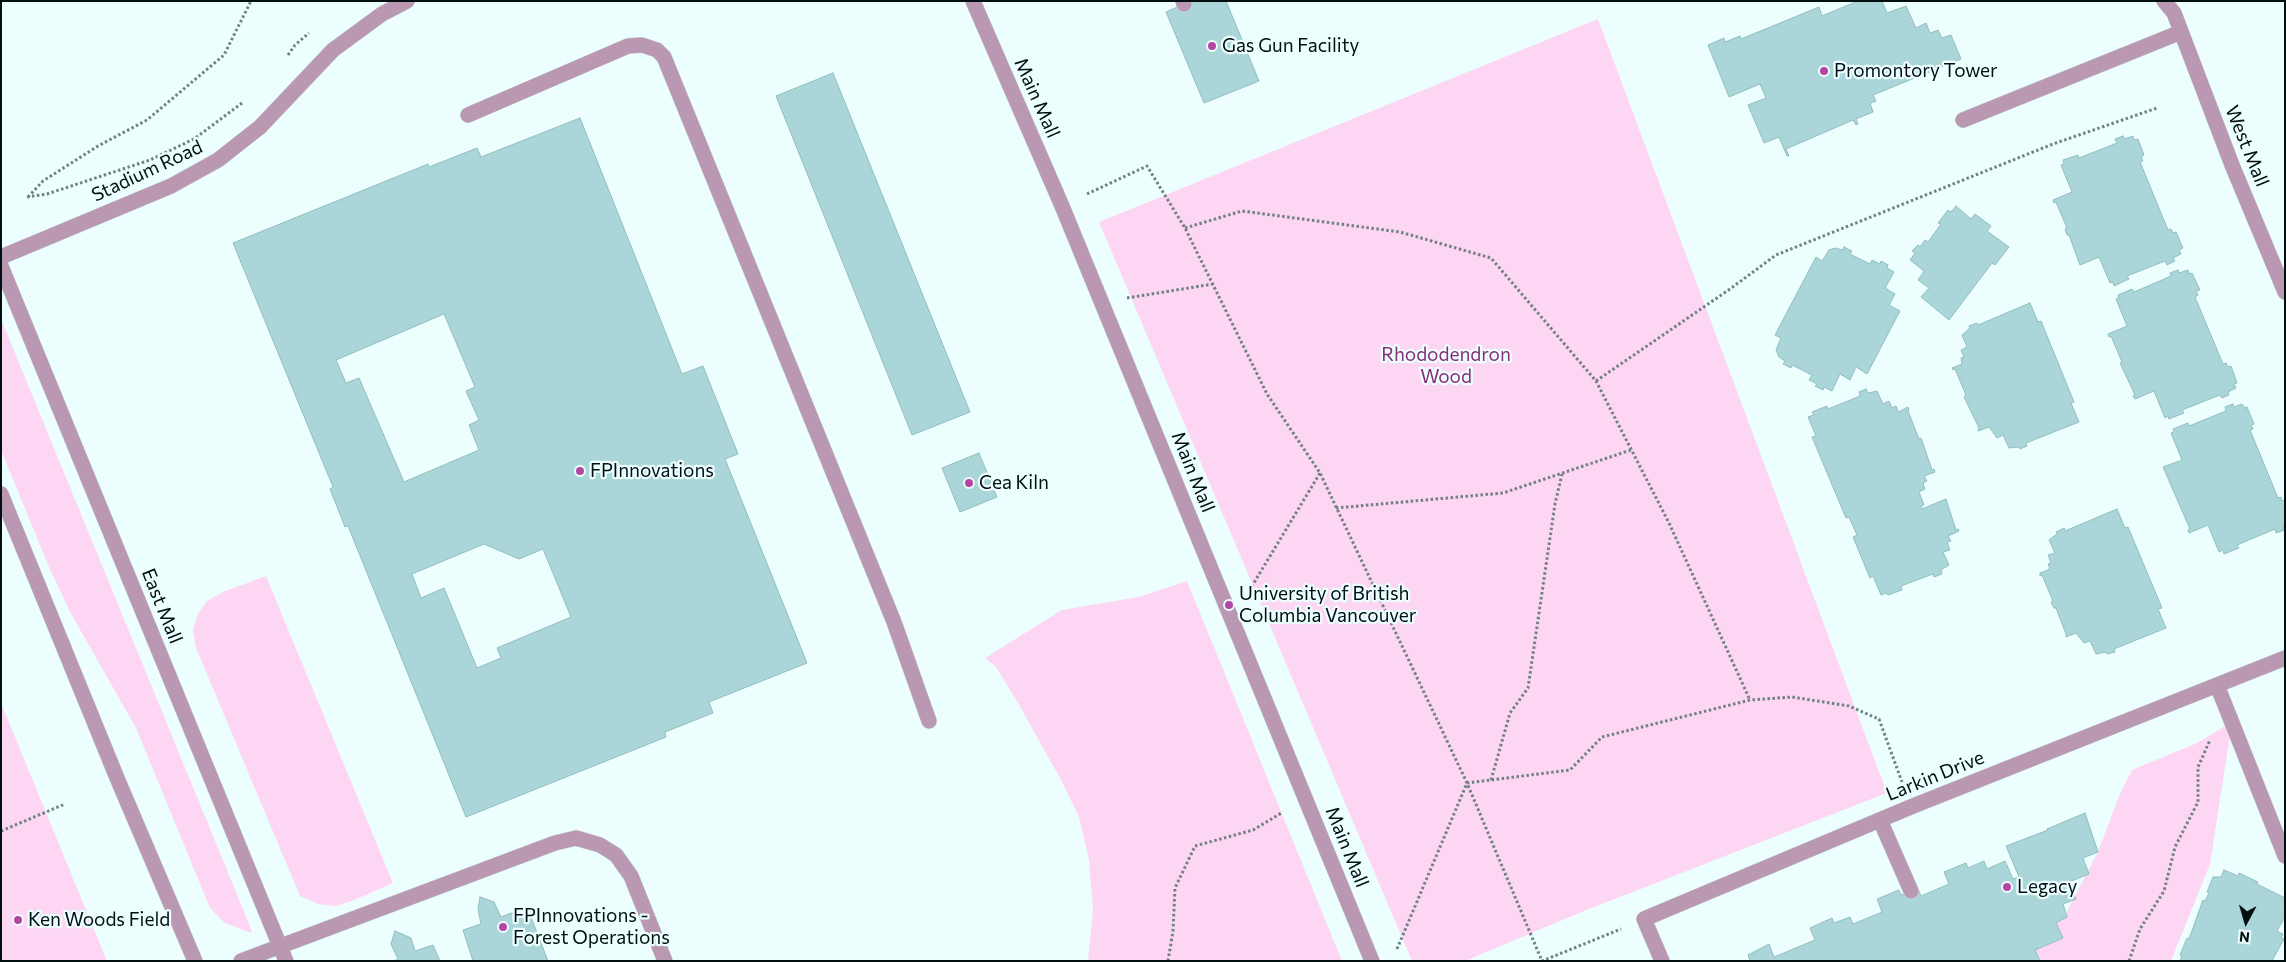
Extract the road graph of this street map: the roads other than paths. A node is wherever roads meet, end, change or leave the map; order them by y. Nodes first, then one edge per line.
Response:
1 (407, 1) edge
2 (973, 1) edge
3 (2171, 5) edge
4 (2181, 32) junction
5 (468, 115) dead end
6 (1963, 120) dead end
7 (1, 257) edge
8 (1, 266) edge
9 (2285, 292) edge
10 (1, 494) edge
11 (2285, 658) edge
12 (2217, 685) junction
13 (929, 721) dead end
14 (1880, 820) junction
15 (2285, 856) edge
16 (1911, 892) dead end
17 (280, 946) junction
18 (195, 961) edge
19 (241, 961) edge
20 (286, 961) edge
21 (665, 961) edge
22 (1372, 961) edge
23 (1662, 961) edge

1 - 7 street, Stadium Road
2 - 22 street, Main Mall
3 - 4 street, West Mall
4 - 6 street
4 - 9 street, West Mall
5 - 13 street
8 - 17 street, East Mall
10 - 18 street
11 - 12 street, Larkin Drive
12 - 14 street, Larkin Drive
12 - 15 street
14 - 16 street
14 - 23 street, Larkin Drive
17 - 19 street
17 - 20 street, East Mall
17 - 21 street

